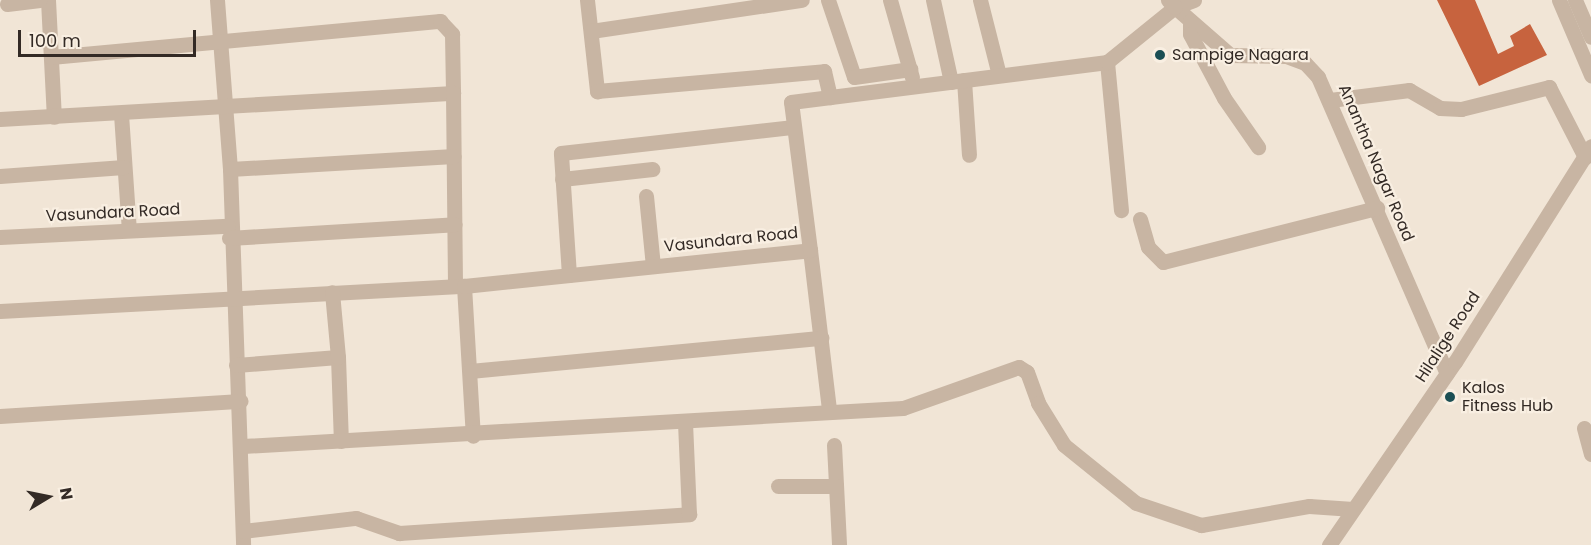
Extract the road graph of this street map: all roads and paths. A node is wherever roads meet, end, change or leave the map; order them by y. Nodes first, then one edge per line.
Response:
1 (40, 0) edge
2 (48, 0) edge
3 (217, 0) edge
4 (587, 0) edge
5 (802, 0) edge
6 (828, 0) edge
7 (890, 0) edge
8 (933, 0) edge
9 (980, 0) edge
10 (1194, 0) edge
11 (1558, 0) edge
12 (1575, 0) edge
13 (1171, 3) edge
14 (7, 4) dead end
15 (1190, 21) junction
16 (591, 31) junction
17 (1591, 37) edge
18 (221, 44) junction
19 (51, 57) junction
20 (1107, 62) junction
21 (910, 69) junction
22 (999, 75) junction
23 (1591, 75) edge
24 (957, 81) junction
25 (914, 86) junction
26 (453, 93) junction
27 (830, 97) junction
28 (1330, 100) junction
29 (226, 107) junction
30 (121, 114) junction
31 (54, 117) junction
32 (0, 119) edge
33 (794, 127) junction
34 (1258, 147) dead end
35 (1588, 151) edge
36 (969, 155) dead end
37 (454, 156) junction
38 (124, 167) junction
39 (652, 169) dead end
40 (230, 170) junction
41 (0, 176) edge
42 (562, 179) junction
43 (645, 196) dead end
44 (1377, 208) junction
45 (1121, 210) dead end
46 (1140, 219) dead end
47 (455, 224) junction
48 (129, 231) junction
49 (228, 232) junction
50 (0, 237) edge
51 (810, 250) junction
52 (652, 266) junction
53 (569, 275) junction
54 (459, 286) junction
55 (332, 292) junction
56 (232, 297) junction
57 (0, 311) edge
58 (820, 338) junction
59 (338, 357) junction
60 (236, 364) junction
61 (470, 371) junction
62 (1447, 373) junction
63 (241, 401) junction
64 (829, 409) junction
65 (0, 416) edge
66 (685, 423) junction
67 (1584, 428) dead end
68 (473, 436) junction
69 (341, 441) junction
70 (834, 445) dead end
71 (243, 446) junction
72 (1591, 454) edge
73 (778, 486) dead end
74 (836, 486) junction
75 (1353, 509) junction
76 (243, 538) edge
77 (839, 545) edge
78 (1329, 545) edge

1 - 14 street
2 - 19 street
3 - 18 street
4 - 16 street
5 - 16 street
6 - 21 street
7 - 21 street
8 - 24 street
9 - 22 street
10 - 13 street
11 - 23 street
12 - 17 street
13 - 15 street, Anantha Nagar Road
13 - 20 street
15 - 28 street, Anantha Nagar Road
15 - 34 street
16 - 27 street
18 - 19 street
18 - 26 street
18 - 29 street
19 - 31 street
20 - 22 street, Vasundara Road
20 - 45 street
21 - 25 street
22 - 24 street, Vasundara Road
24 - 25 street, Vasundara Road
24 - 36 street
25 - 27 street, Vasundara Road
26 - 29 street
26 - 37 street
27 - 33 street, Vasundara Road
28 - 35 street
28 - 44 street, Anantha Nagar Road
29 - 30 street
29 - 40 street
30 - 31 street
30 - 38 street
31 - 32 street
33 - 42 street
33 - 51 street, Vasundara Road
35 - 62 street, Hilalige Road
37 - 40 street
37 - 47 street
38 - 41 street
38 - 48 street
39 - 42 street
40 - 49 street
42 - 53 street
43 - 52 street
44 - 46 street
44 - 62 street, Anantha Nagar Road
47 - 49 street, Vasundara Road
47 - 54 street
48 - 49 street, Vasundara Road
48 - 50 street, Vasundara Road
49 - 56 street
51 - 52 street, Vasundara Road
51 - 58 street
52 - 53 street, Vasundara Road
53 - 54 street, Vasundara Road
54 - 55 street, Vasundara Road
54 - 61 street
55 - 56 street, Vasundara Road
55 - 59 street
56 - 57 street, Vasundara Road
56 - 60 street
58 - 61 street
58 - 64 street
59 - 60 street
59 - 69 street
60 - 63 street
61 - 68 street
62 - 75 street, Hilalige Road
63 - 65 street
63 - 71 street
64 - 66 street
64 - 75 street
66 - 68 street
66 - 76 street
67 - 72 street
68 - 69 street
69 - 71 street
70 - 74 street
71 - 76 street
73 - 74 street
74 - 77 street
75 - 78 street, Hilalige Road

